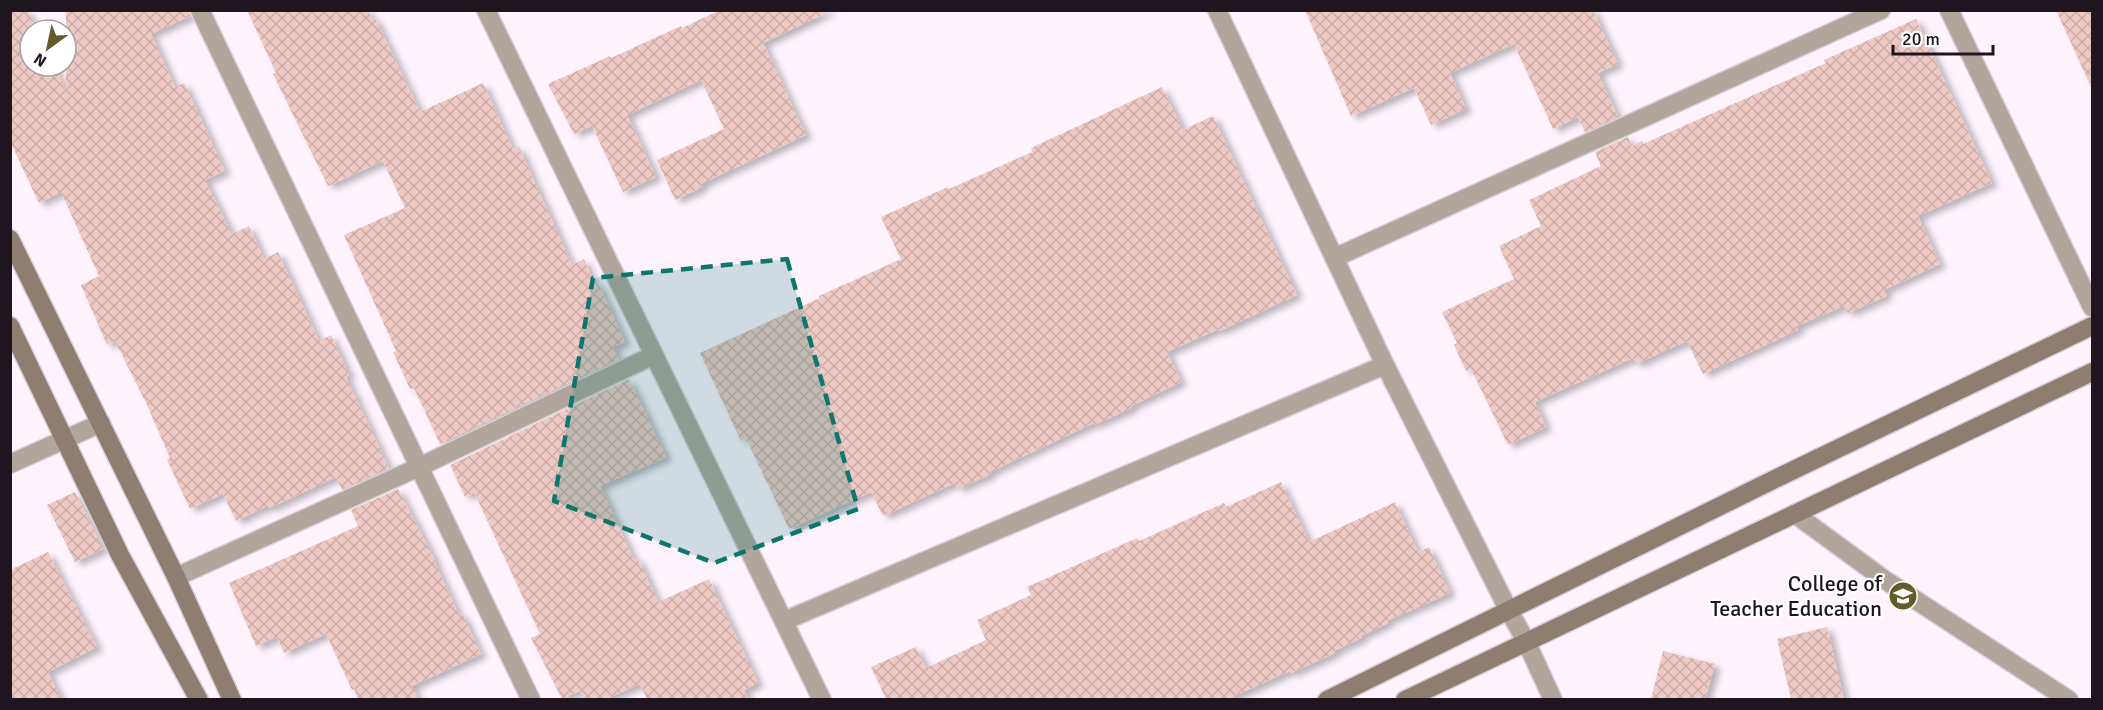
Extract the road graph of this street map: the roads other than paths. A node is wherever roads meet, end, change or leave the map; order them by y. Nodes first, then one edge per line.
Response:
1 (200, 10) edge
2 (486, 10) edge
3 (1216, 10) edge
4 (1881, 10) edge
5 (1949, 10) edge
6 (10, 238) edge
7 (1334, 258) junction
8 (2092, 308) edge
9 (10, 326) edge
10 (2092, 326) edge
11 (654, 354) junction
12 (1385, 365) junction
13 (2092, 372) edge
14 (101, 423) junction
15 (64, 439) junction
16 (10, 464) edge
17 (419, 467) junction
18 (1795, 514) junction
19 (176, 577) junction
20 (1509, 611) junction
21 (784, 621) junction
22 (1526, 641) junction
23 (199, 699) edge
24 (232, 699) edge
25 (531, 699) edge
26 (822, 699) edge
27 (1327, 699) edge
28 (1405, 699) edge
29 (1553, 699) edge
30 (2069, 699) edge

1 - 17 street
2 - 11 street
3 - 7 street
4 - 7 street
5 - 8 street
6 - 14 main road
7 - 12 street
9 - 15 main road
10 - 20 main road
11 - 17 street
11 - 21 street
12 - 20 street
12 - 21 street
13 - 18 main road
14 - 15 street
14 - 19 main road
15 - 16 street
15 - 23 main road
17 - 19 street
17 - 25 street
18 - 22 main road
18 - 30 street
19 - 24 main road
20 - 22 street
20 - 27 main road
21 - 26 street
22 - 28 main road
22 - 29 street

